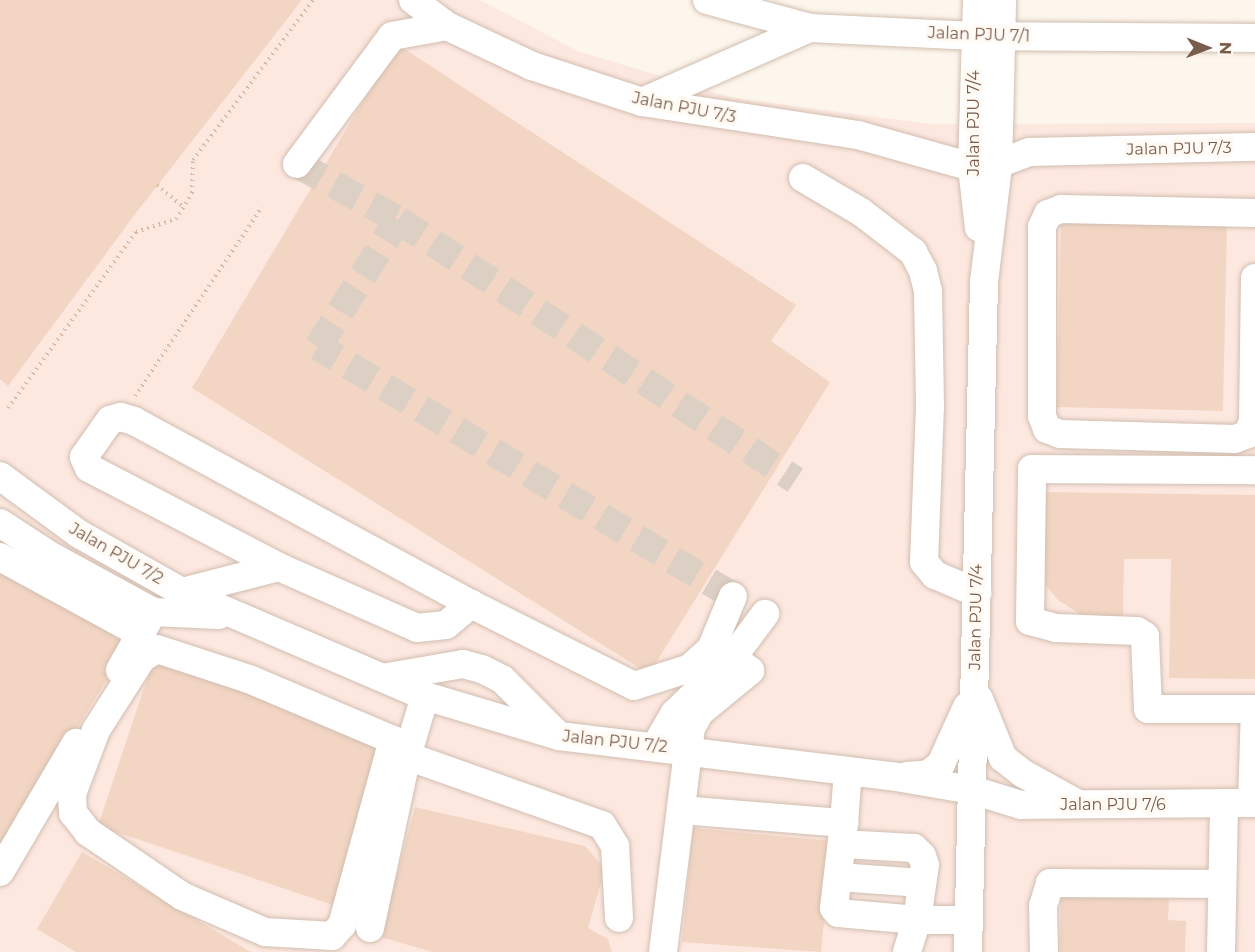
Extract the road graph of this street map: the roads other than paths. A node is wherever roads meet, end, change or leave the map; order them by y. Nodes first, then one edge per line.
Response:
1 (413, 0) edge
2 (707, 0) edge
3 (977, 0) edge
4 (1002, 0) edge
5 (447, 26) junction
6 (810, 28) junction
7 (988, 36) junction
8 (1255, 38) edge
9 (642, 102) junction
10 (1255, 147) edge
11 (297, 164) dead end
12 (985, 166) junction
13 (803, 178) dead end
14 (1255, 213) edge
15 (1255, 278) edge
16 (1255, 470) edge
17 (3, 486) edge
18 (0, 523) edge
19 (0, 557) edge
20 (279, 567) junction
21 (182, 592) junction
22 (977, 593) junction
23 (733, 596) dead end
24 (471, 604) junction
25 (765, 614) dead end
26 (242, 616) junction
27 (147, 623) junction
28 (742, 664) junction
29 (388, 677) junction
30 (974, 688) junction
31 (425, 696) junction
32 (1255, 709) edge
33 (559, 736) junction
34 (655, 747) junction
35 (403, 748) junction
36 (688, 749) junction
37 (848, 771) junction
38 (896, 777) junction
39 (972, 790) junction
40 (1244, 803) edge
41 (1082, 806) junction
42 (681, 810) junction
43 (843, 833) junction
44 (0, 872) edge
45 (838, 877) junction
46 (922, 883) junction
47 (1222, 884) junction
48 (619, 918) dead end
49 (917, 920) junction
50 (969, 920) junction
51 (370, 928) dead end
52 (663, 952) edge
53 (907, 952) edge
54 (968, 952) edge
55 (1044, 952) edge
56 (1221, 952) edge

1 - 5 street, Jalan PJU 7/3
2 - 6 street, Jalan PJU 7/1
3 - 7 street
4 - 7 street
5 - 9 street, Jalan PJU 7/3
5 - 11 street
6 - 7 street, Jalan PJU 7/1
6 - 9 street
7 - 8 street, Jalan PJU 7/1
7 - 12 street, Jalan PJU 7/4
9 - 12 street, Jalan PJU 7/3
10 - 12 street, Jalan PJU 7/3
12 - 22 street, Jalan PJU 7/4
13 - 22 street
14 - 15 street
16 - 32 street
17 - 21 street, Jalan PJU 7/2
18 - 27 street, Jalan PJU 7/2
19 - 27 street
20 - 21 street
20 - 24 street
20 - 24 street
21 - 26 street, Jalan PJU 7/2
22 - 30 street, Jalan PJU 7/4
23 - 24 street
25 - 28 street
26 - 27 street, Jalan PJU 7/2
26 - 29 street, Jalan PJU 7/2
27 - 44 street
28 - 34 street
28 - 36 street
29 - 31 street, Jalan PJU 7/2
29 - 33 street
30 - 38 street
30 - 39 street, Jalan PJU 7/4
30 - 41 street
31 - 33 street, Jalan PJU 7/2
31 - 35 street
32 - 40 street
33 - 34 street, Jalan PJU 7/2
34 - 36 street, Jalan PJU 7/2
35 - 35 street
35 - 48 street
35 - 51 street
36 - 37 street, Jalan PJU 7/2
36 - 42 street
37 - 38 street, Jalan PJU 7/2
37 - 43 street
38 - 39 street, Jalan PJU 7/2
39 - 41 street, Jalan PJU 7/6
39 - 50 street, Jalan PJU 7/4
40 - 41 street, Jalan PJU 7/6
40 - 47 street
42 - 43 street
42 - 52 street
43 - 45 street
43 - 46 street
45 - 46 street
45 - 49 street
46 - 49 street
47 - 55 street
47 - 56 street
49 - 50 street
49 - 53 street
50 - 54 street, Jalan PJU 7/4

